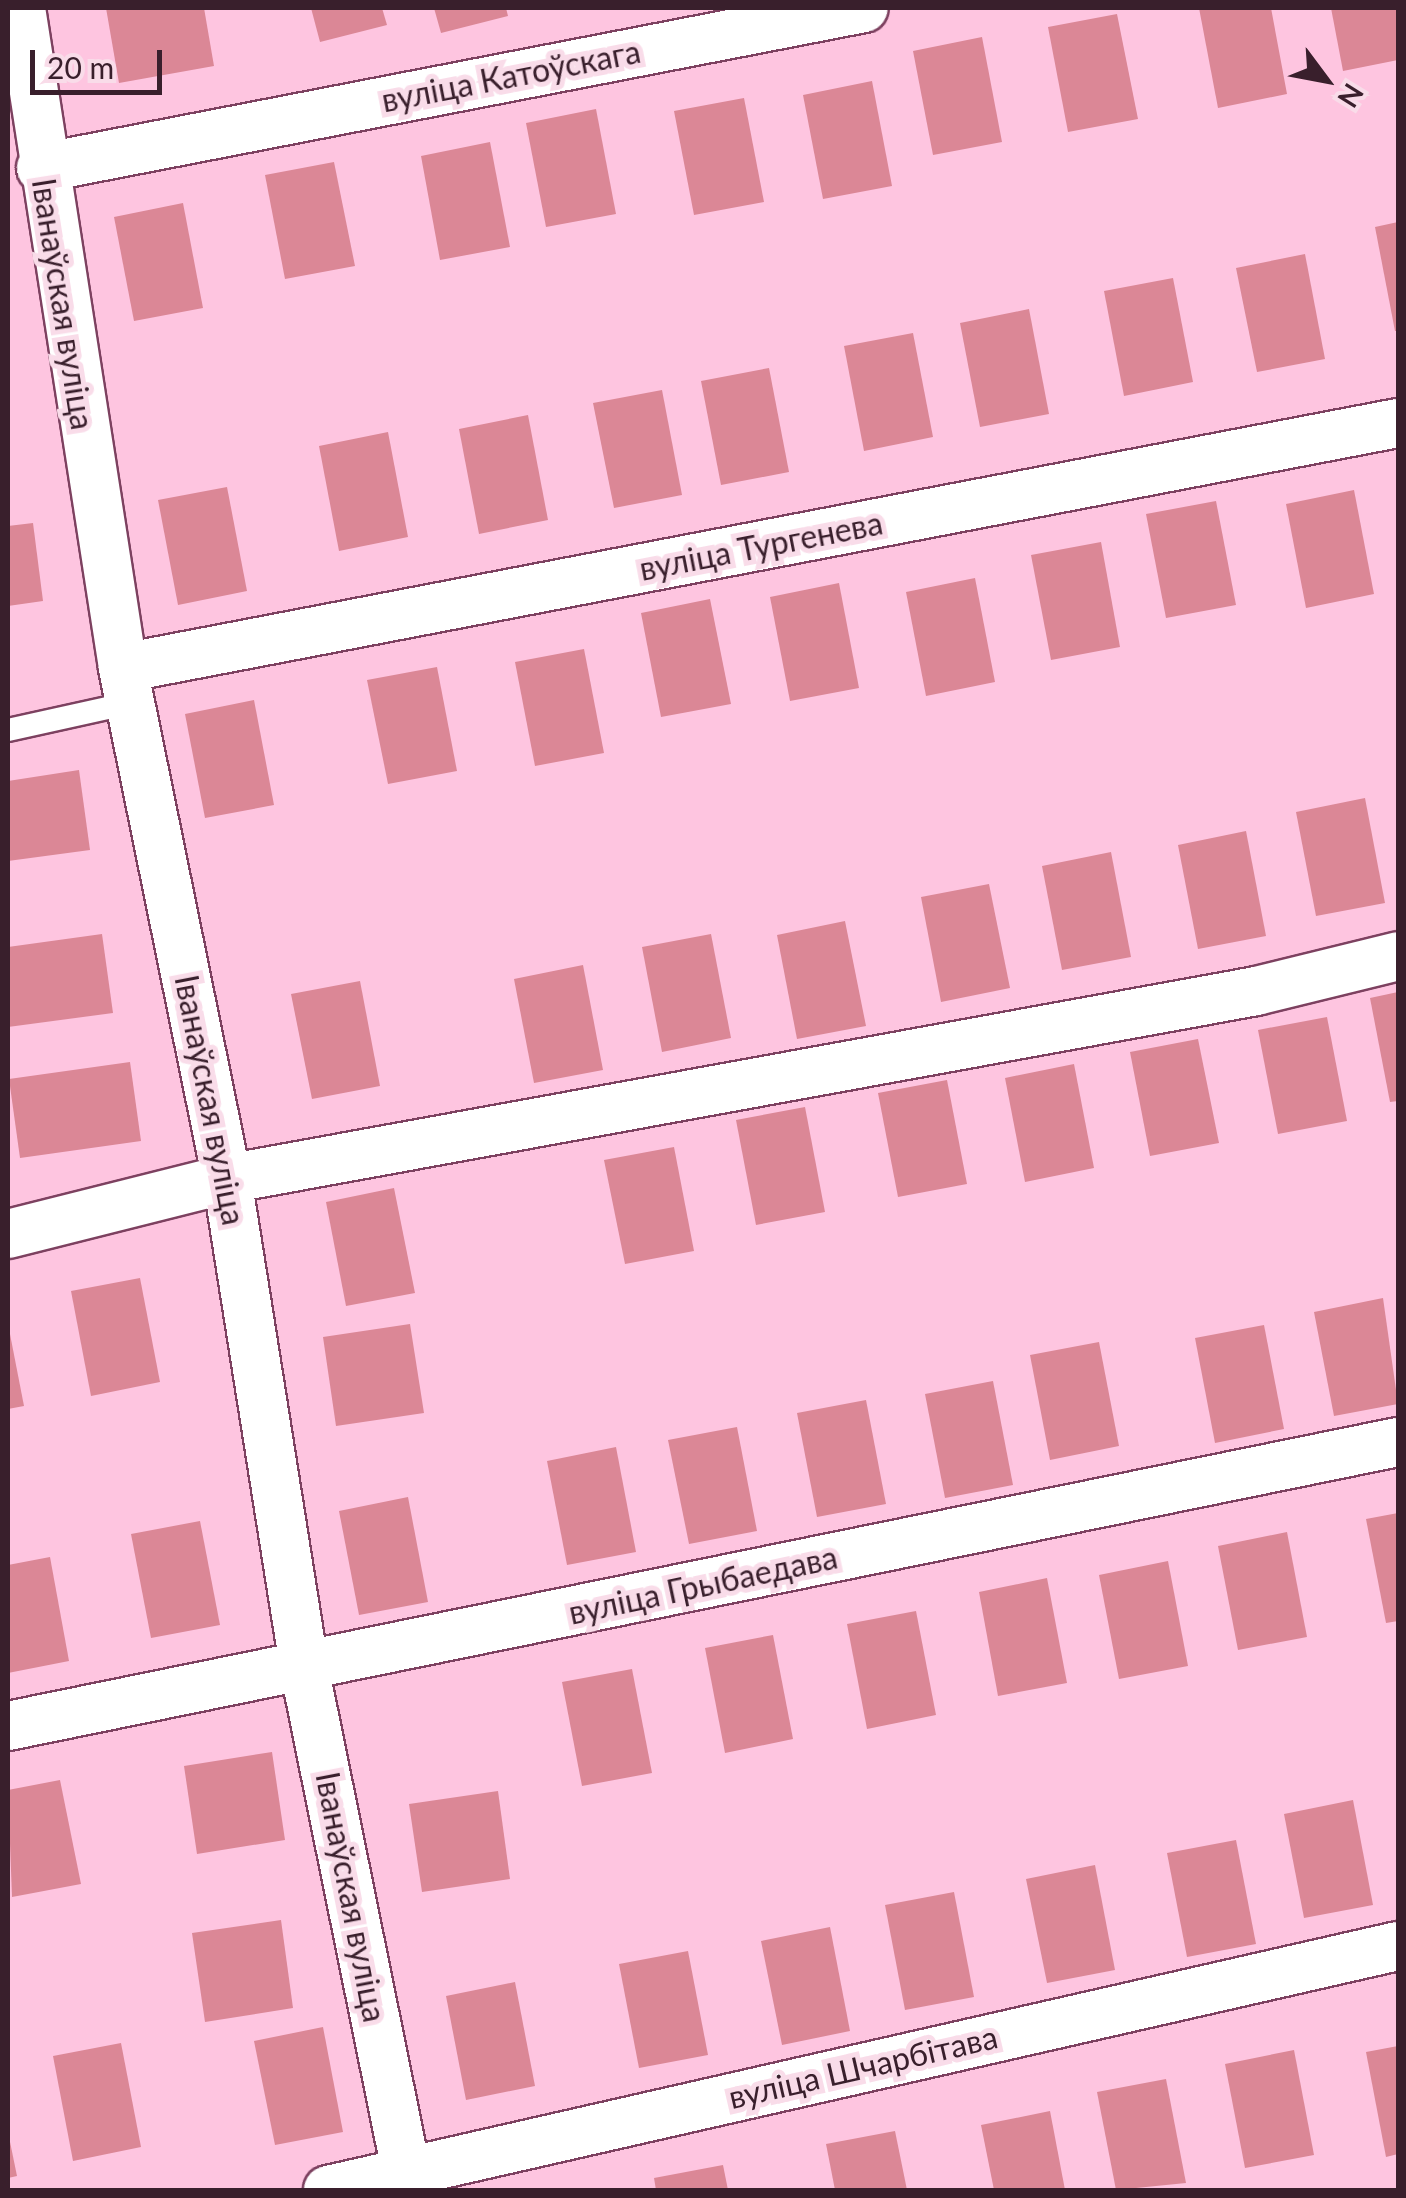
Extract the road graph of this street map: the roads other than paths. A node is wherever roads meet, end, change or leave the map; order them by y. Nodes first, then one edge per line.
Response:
1 (21, 8) edge
2 (864, 8) edge
3 (41, 168) junction
4 (1398, 423) edge
5 (126, 686) junction
6 (8, 730) edge
7 (1398, 956) edge
8 (227, 1179) junction
9 (8, 1234) edge
10 (1398, 1442) edge
11 (304, 1667) junction
12 (8, 1726) edge
13 (1398, 1946) edge
14 (409, 2182) edge
15 (328, 2190) edge

1 - 3 street, Іванаўская вуліца
2 - 3 street, вуліца Катоўскага
3 - 5 street, Іванаўская вуліца
4 - 5 street, вуліца Тургенева
5 - 6 lane
5 - 8 street, Іванаўская вуліца
7 - 8 street
8 - 9 street
8 - 11 street, Іванаўская вуліца
10 - 11 street, вуліца Грыбаедава
11 - 12 street, вуліца Грыбаедава
11 - 14 street, Іванаўская вуліца
13 - 14 street, вуліца Шчарбітава
14 - 15 street, вуліца Шчарбітава

